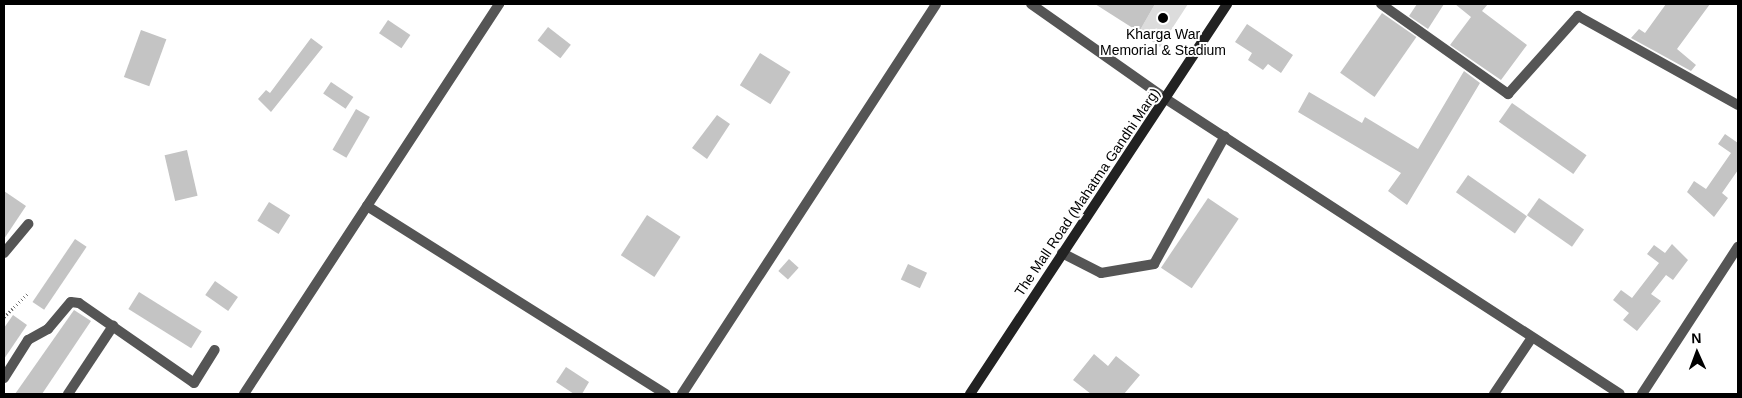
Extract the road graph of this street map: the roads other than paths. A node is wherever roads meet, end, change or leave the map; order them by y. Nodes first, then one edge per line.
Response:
1 (499, 4) edge
2 (936, 4) edge
3 (1031, 4) edge
4 (1227, 4) edge
5 (1381, 4) edge
6 (1166, 98) junction
7 (1738, 104) edge
8 (1225, 136) junction
9 (367, 206) junction
10 (28, 224) dead end
11 (1738, 247) edge
12 (1062, 253) junction
13 (4, 254) edge
14 (113, 326) junction
15 (1531, 339) junction
16 (215, 350) dead end
17 (4, 378) edge
18 (68, 394) edge
19 (244, 394) edge
20 (666, 394) edge
21 (682, 394) edge
22 (970, 394) edge
23 (1494, 394) edge
24 (1620, 394) edge
25 (1642, 394) edge

1 - 9 street
2 - 21 street
3 - 6 street
4 - 6 street, The Mall Road (Mahatma Gandhi Marg)
5 - 7 street
6 - 8 street
6 - 12 street, The Mall Road (Mahatma Gandhi Marg)
8 - 12 street
8 - 15 street
9 - 19 street
9 - 20 street
10 - 13 street
11 - 25 street
12 - 22 street, The Mall Road (Mahatma Gandhi Marg)
14 - 16 street
14 - 17 street
14 - 18 street
15 - 23 street
15 - 24 street

